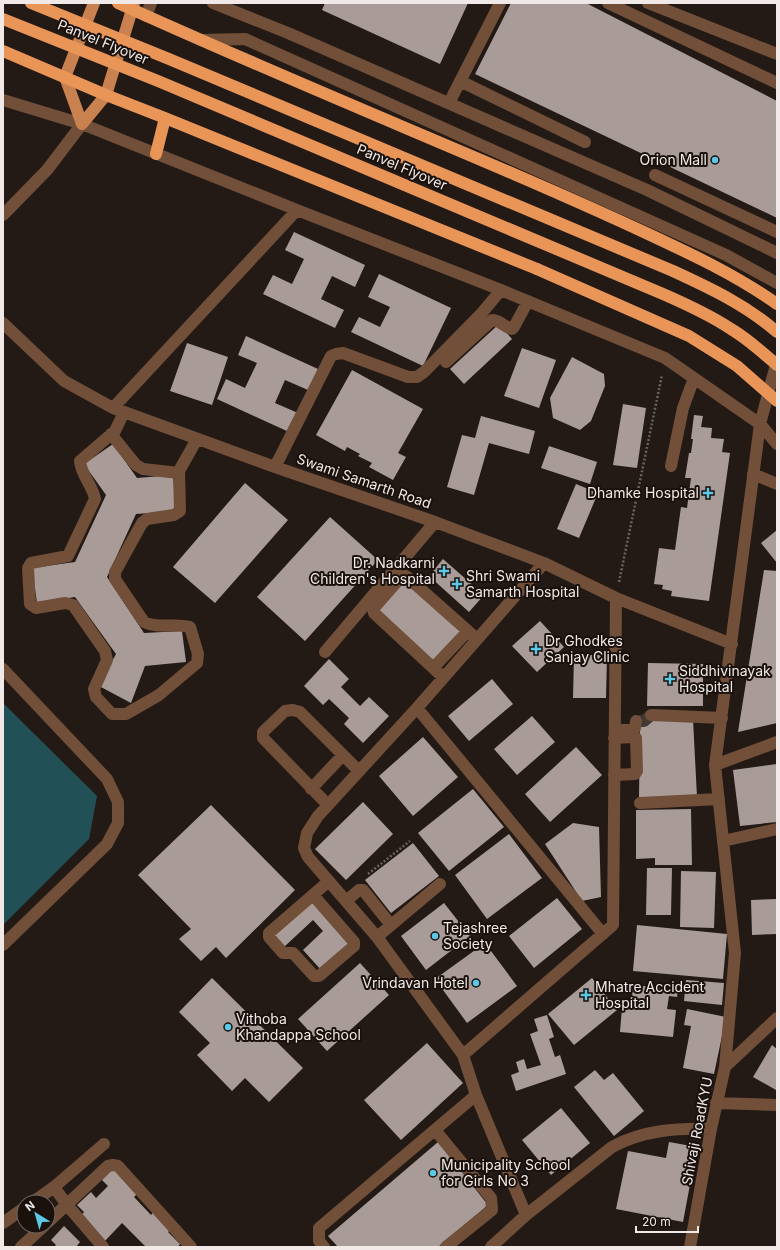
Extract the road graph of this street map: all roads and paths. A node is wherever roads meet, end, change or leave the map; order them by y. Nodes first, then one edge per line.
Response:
1 (30, 3) edge
2 (94, 3) edge
3 (118, 3) edge
4 (151, 3) edge
5 (213, 3) edge
6 (500, 3) edge
7 (608, 3) edge
8 (648, 3) edge
9 (133, 6) edge
10 (146, 16) junction
11 (3, 19) edge
12 (201, 40) junction
13 (3, 51) edge
14 (777, 54) edge
15 (65, 77) junction
16 (460, 81) junction
17 (777, 82) edge
18 (106, 95) junction
19 (3, 100) edge
20 (448, 103) junction
21 (165, 118) junction
22 (82, 124) junction
23 (584, 142) dead end
24 (156, 154) junction
25 (655, 176) dead end
26 (297, 210) junction
27 (3, 215) edge
28 (777, 234) edge
29 (764, 247) junction
30 (777, 254) edge
31 (777, 283) edge
32 (501, 290) junction
33 (528, 301) junction
34 (777, 304) edge
35 (3, 323) edge
36 (777, 332) edge
37 (665, 358) junction
38 (777, 361) edge
39 (446, 362) dead end
40 (777, 365) edge
41 (694, 378) junction
42 (777, 401) edge
43 (113, 408) junction
44 (124, 412) junction
45 (760, 424) junction
46 (111, 434) junction
47 (197, 439) junction
48 (777, 444) edge
49 (671, 466) dead end
50 (275, 467) junction
51 (179, 473) junction
52 (753, 474) junction
53 (777, 484) edge
54 (435, 522) junction
55 (544, 563) junction
56 (616, 598) junction
57 (468, 631) junction
58 (477, 639) junction
59 (732, 644) junction
60 (325, 652) dead end
61 (433, 668) junction
62 (3, 669) edge
63 (443, 678) junction
64 (417, 708) junction
65 (651, 715) tunnel mouth
66 (722, 718) junction
67 (637, 721) tunnel mouth
68 (615, 734) junction
69 (777, 742) edge
70 (343, 755) junction
71 (636, 761) junction
72 (614, 762) junction
73 (715, 765) junction
74 (359, 771) junction
75 (614, 775) junction
76 (311, 789) junction
77 (719, 799) junction
78 (640, 803) dead end
79 (328, 805) junction
80 (777, 829) edge
81 (410, 841) dead end
82 (723, 841) junction
83 (329, 881) junction
84 (440, 884) dead end
85 (362, 890) junction
86 (313, 895) junction
87 (346, 901) junction
88 (392, 925) junction
89 (603, 934) junction
90 (377, 937) junction
91 (3, 945) edge
92 (777, 1018) edge
93 (463, 1055) junction
94 (725, 1067) junction
95 (476, 1094) junction
96 (716, 1103) junction
97 (777, 1105) edge
98 (711, 1129) junction
99 (435, 1130) junction
100 (104, 1144) dead end
101 (54, 1187) junction
102 (44, 1194) edge
103 (67, 1205) junction
104 (16, 1214) edge
105 (56, 1215) edge
106 (526, 1215) junction
107 (3, 1223) edge
108 (35, 1234) edge
109 (21, 1247) edge
110 (103, 1247) edge
111 (191, 1247) edge
112 (324, 1247) edge
113 (446, 1247) edge
114 (490, 1247) edge
115 (690, 1247) edge

1 - 36 highway, Panvel Flyover, bridge
2 - 15 main road
3 - 9 highway
4 - 10 street
5 - 20 street
6 - 16 street
7 - 17 street
8 - 14 street
9 - 10 highway
9 - 18 main road
10 - 12 highway
11 - 40 highway, Panvel Flyover, bridge
12 - 31 street
12 - 34 highway
13 - 15 highway
15 - 18 highway
15 - 22 main road
16 - 20 street
16 - 23 street
18 - 21 highway
18 - 22 main road
19 - 22 street
20 - 29 street
21 - 24 highway
21 - 42 highway, bridge
22 - 24 street
22 - 27 street
24 - 26 street
25 - 28 street
26 - 32 street
26 - 43 street
28 - 29 street
29 - 30 street
32 - 33 street
32 - 50 street
33 - 37 street
33 - 39 street
35 - 43 street, Swami Samarth Road
37 - 41 street
37 - 56 path
38 - 45 street
41 - 45 street
41 - 49 street
43 - 44 street, Swami Samarth Road
44 - 46 street
44 - 47 street, Swami Samarth Road
45 - 48 street
45 - 52 street
46 - 51 street
46 - 51 street
47 - 50 street, Swami Samarth Road
47 - 51 street
50 - 54 street, Swami Samarth Road
52 - 53 street
52 - 59 street
54 - 55 street, Swami Samarth Road
54 - 60 street
55 - 56 street, Swami Samarth Road
55 - 58 street
56 - 59 street, Swami Samarth Road
56 - 68 street
57 - 58 street
57 - 61 street
57 - 61 street
58 - 63 street
59 - 66 street
61 - 63 street
62 - 91 street
63 - 64 street
64 - 74 street
64 - 89 street
65 - 66 street
66 - 73 street
67 - 68 street
68 - 71 street
68 - 72 street
69 - 73 street
70 - 74 street
70 - 76 street
70 - 76 street
71 - 72 street
71 - 75 street
72 - 75 street
73 - 77 street
74 - 79 street
75 - 89 street
76 - 79 street
77 - 78 street
77 - 82 street
79 - 83 street
80 - 82 street
81 - 85 path
82 - 94 street
83 - 86 street
83 - 87 street
84 - 88 street
85 - 87 street
85 - 88 street
86 - 86 street
87 - 90 street
88 - 90 street
89 - 93 street
90 - 93 street
92 - 94 street, Shivaji RoadKYU
93 - 95 street
94 - 96 street, Shivaji RoadKYU
95 - 99 street
95 - 106 street
96 - 97 street
96 - 98 street, Shivaji RoadKYU
98 - 106 street
98 - 115 street, Shivaji RoadKYU
99 - 112 street
99 - 113 street
100 - 101 street
101 - 102 street
101 - 103 street
103 - 105 street
103 - 110 street
103 - 111 street
104 - 107 street
106 - 114 street
108 - 109 street

